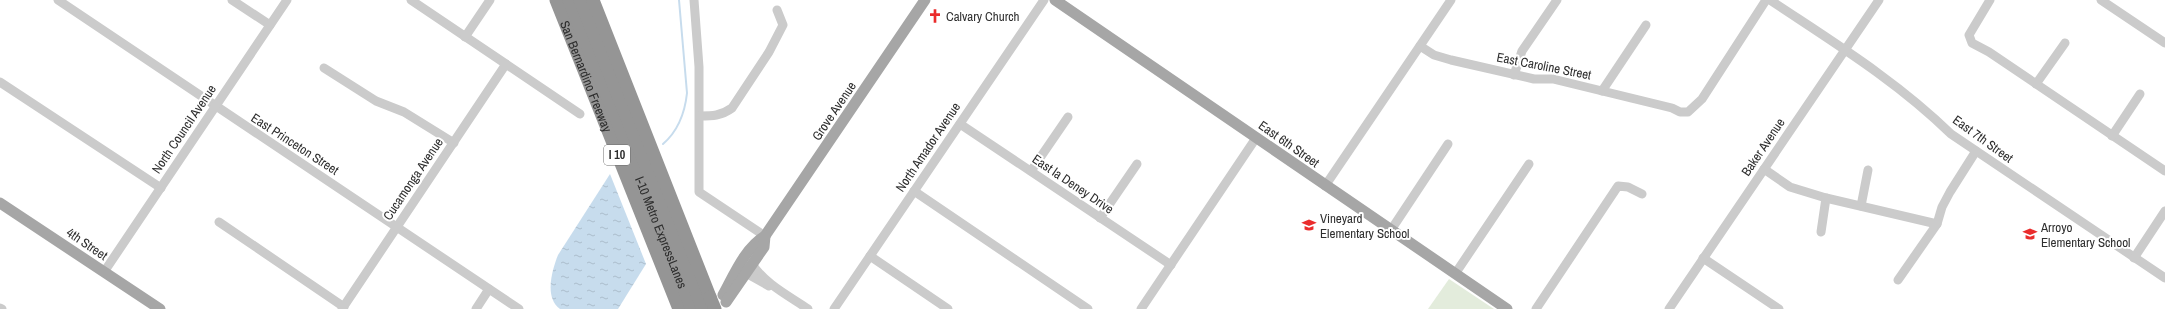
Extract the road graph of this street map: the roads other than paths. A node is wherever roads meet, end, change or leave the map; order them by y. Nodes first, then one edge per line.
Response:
1 (58, 0) edge
2 (232, 0) edge
3 (287, 0) edge
4 (411, 0) edge
5 (490, 0) edge
6 (556, 0) edge
7 (569, 0) edge
8 (580, 0) edge
9 (594, 0) edge
10 (694, 0) edge
11 (925, 0) edge
12 (1044, 0) edge
13 (1055, 0) edge
14 (1451, 0) edge
15 (1557, 0) edge
16 (1766, 0) edge
17 (1770, 0) edge
18 (1879, 0) edge
19 (1990, 0) edge
20 (2101, 0) edge
21 (777, 10) dead end
22 (270, 25) junction
23 (1646, 25) dead end
24 (465, 37) junction
25 (2065, 43) dead end
26 (2165, 43) edge
27 (1420, 46) junction
28 (1845, 51) junction
29 (506, 64) junction
30 (324, 68) dead end
31 (1514, 75) junction
32 (0, 82) edge
33 (2036, 84) junction
34 (1602, 91) junction
35 (2140, 94) dead end
36 (215, 106) junction
37 (580, 114) dead end
38 (700, 116) junction
39 (1068, 117) dead end
40 (960, 124) junction
41 (2112, 136) junction
42 (1256, 138) junction
43 (454, 143) junction
44 (1448, 144) dead end
45 (1976, 152) junction
46 (1137, 164) dead end
47 (1529, 164) dead end
48 (1764, 169) junction
49 (1868, 170) dead end
50 (1031, 171) junction
51 (2165, 171) edge
52 (1326, 186) junction
53 (161, 188) junction
54 (914, 191) junction
55 (1642, 194) dead end
56 (1826, 198) junction
57 (0, 203) edge
58 (1861, 206) junction
59 (2165, 211) edge
60 (1100, 218) junction
61 (219, 222) dead end
62 (1937, 224) junction
63 (397, 226) junction
64 (1390, 230) junction
65 (1821, 232) dead end
66 (765, 236) junction
67 (870, 256) junction
68 (1703, 258) junction
69 (2134, 258) junction
70 (1170, 265) junction
71 (749, 268) junction
72 (104, 272) junction
73 (1455, 274) junction
74 (2165, 278) edge
75 (1898, 280) dead end
76 (489, 289) junction
77 (710, 304) edge
78 (343, 308) edge
79 (1775, 308) edge
80 (160, 309) edge
81 (476, 309) edge
82 (519, 309) edge
83 (679, 309) edge
84 (808, 309) edge
85 (834, 309) edge
86 (948, 309) edge
87 (1088, 309) edge
88 (1141, 309) edge
89 (1507, 309) edge
90 (1536, 309) edge
91 (1669, 309) edge

1 - 36 street, East Princeton Street
2 - 22 street
3 - 22 street, North Council Avenue
4 - 24 street
5 - 24 street
6 - 83 highway, San Bernardino Freeway / I 10
7 - 77 highway, I-10 Metro ExpressLanes
8 - 77 highway, I-10 Metro ExpressLanes
9 - 77 highway
10 - 38 street
11 - 66 main road, Grove Avenue
12 - 40 street, North Amador Avenue
13 - 42 main road, East 6th Street
14 - 27 street
15 - 31 street
16 - 34 street, East Caroline Street
17 - 28 street, East 7th Street
18 - 28 street, Baker Avenue
19 - 33 street
20 - 26 street
21 - 38 street
22 - 36 street, North Council Avenue
23 - 34 street
24 - 29 street
25 - 33 street
27 - 31 street, East Caroline Street
27 - 52 street
28 - 45 street, East 7th Street
28 - 48 street, Baker Avenue
29 - 37 street
29 - 43 street, Cucamonga Avenue
30 - 43 street
31 - 34 street, East Caroline Street
32 - 53 street
33 - 41 street
35 - 41 street
36 - 53 street, North Council Avenue
36 - 63 street, East Princeton Street
38 - 66 street
39 - 50 street
40 - 50 street, East la Deney Drive
40 - 54 street, North Amador Avenue
41 - 51 street
42 - 52 main road, East 6th Street
42 - 70 street
43 - 63 street, Cucamonga Avenue
44 - 64 street
45 - 62 street
45 - 69 street, East 7th Street
46 - 60 street
47 - 73 street
48 - 56 street
48 - 68 street, Baker Avenue
49 - 58 street
50 - 60 street, East la Deney Drive
52 - 64 main road, East 6th Street
53 - 72 street, North Council Avenue
54 - 67 street, North Amador Avenue
54 - 87 street
55 - 90 street
56 - 58 street
56 - 65 street
57 - 72 main road, 4th Street
58 - 62 street
59 - 69 street
60 - 70 street, East la Deney Drive
61 - 78 street
62 - 75 street
63 - 76 street, East Princeton Street
63 - 78 street, Cucamonga Avenue
64 - 73 main road, East 6th Street
66 - 71 main road, Grove Avenue
66 - 77 main road, Grove Avenue
67 - 85 street, North Amador Avenue
67 - 86 street
68 - 79 street
68 - 91 street, Baker Avenue
69 - 74 street, East 7th Street
70 - 88 street
71 - 77 main road, Grove Avenue
71 - 84 street
72 - 80 main road, 4th Street
73 - 89 main road, East 6th Street
76 - 81 street
76 - 82 street, East Princeton Street

